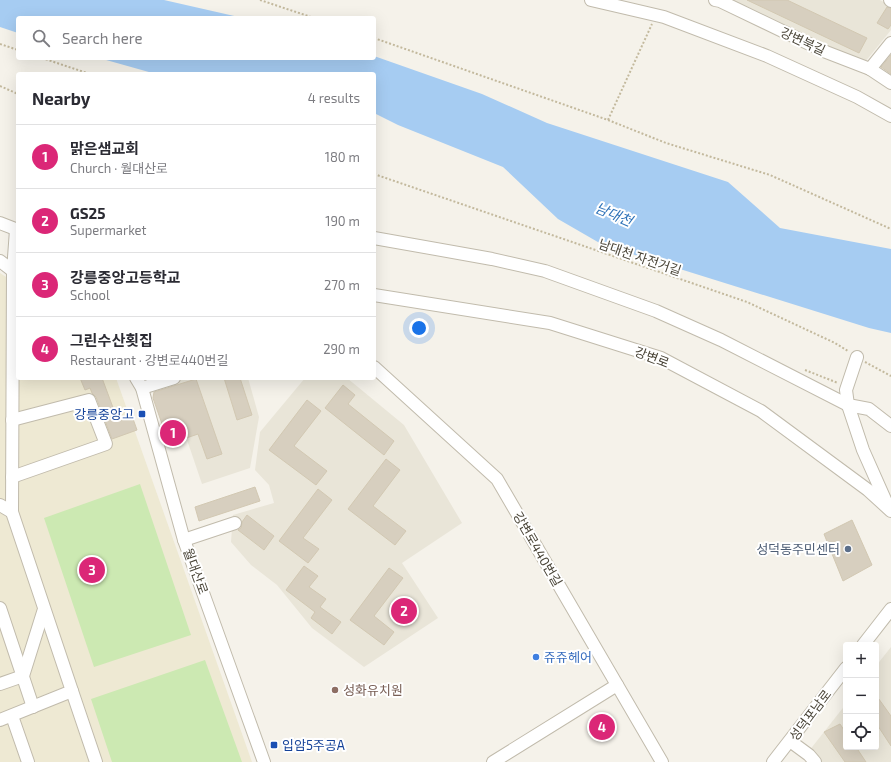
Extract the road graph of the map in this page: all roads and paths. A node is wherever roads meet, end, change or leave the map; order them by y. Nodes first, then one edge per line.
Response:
1 (260, 0) edge
2 (591, 0) edge
3 (718, 0) edge
4 (308, 16) edge
5 (656, 16) junction
6 (376, 39) edge
7 (891, 43) edge
8 (0, 44) edge
9 (16, 49) edge
10 (48, 60) edge
11 (870, 70) junction
12 (84, 72) edge
13 (891, 83) edge
14 (0, 86) edge
15 (16, 93) edge
16 (891, 116) edge
17 (608, 120) junction
18 (376, 175) edge
19 (0, 223) edge
20 (891, 229) edge
21 (16, 230) edge
22 (376, 238) edge
23 (16, 251) edge
24 (0, 261) edge
25 (15, 272) edge
26 (376, 295) edge
27 (857, 357) junction
28 (376, 369) edge
29 (891, 376) edge
30 (160, 380) edge
31 (139, 383) edge
32 (848, 405) junction
33 (12, 420) junction
34 (891, 426) edge
35 (6, 437) edge
36 (12, 477) junction
37 (0, 505) edge
38 (890, 510) edge
39 (12, 512) junction
40 (0, 516) edge
41 (235, 524) dead end
42 (184, 540) junction
43 (0, 608) edge
44 (44, 609) junction
45 (891, 609) edge
46 (865, 642) edge
47 (843, 672) edge
48 (23, 676) junction
49 (0, 684) edge
50 (617, 685) junction
51 (72, 691) junction
52 (33, 707) junction
53 (12, 716) junction
54 (0, 720) edge
55 (790, 741) junction
56 (28, 762) edge
57 (96, 762) edge
58 (264, 762) edge
59 (493, 762) edge
60 (662, 762) edge
61 (773, 762) edge
62 (815, 762) edge

1 - 4 path
2 - 5 street
3 - 11 street, 강변북길
5 - 16 street
5 - 17 path
6 - 17 path
7 - 11 street
8 - 9 path
10 - 12 path
11 - 13 street, 강변북길
14 - 15 path
17 - 20 path
18 - 27 path, 남대천 자전거길
19 - 21 street
22 - 32 street
23 - 25 street
24 - 25 street
25 - 33 street
26 - 38 street, 강변로
27 - 29 path, 남대천 자전거길
27 - 32 street
28 - 50 street, 강변로440번길
30 - 31 street
31 - 42 street, 월대산로
32 - 34 street
32 - 38 street
33 - 35 street
33 - 36 street
35 - 36 street
36 - 39 street
37 - 39 street
39 - 40 street
39 - 44 street
41 - 42 street
42 - 58 street, 월대산로
43 - 48 street
44 - 48 street
44 - 51 street
45 - 46 street
47 - 55 street, 성덕포남로
48 - 49 street
48 - 52 street
50 - 59 street
50 - 60 street, 강변로440번길
51 - 52 street
51 - 57 street
52 - 53 street
53 - 54 street
53 - 56 street
55 - 61 street, 성덕포남로
55 - 62 street

